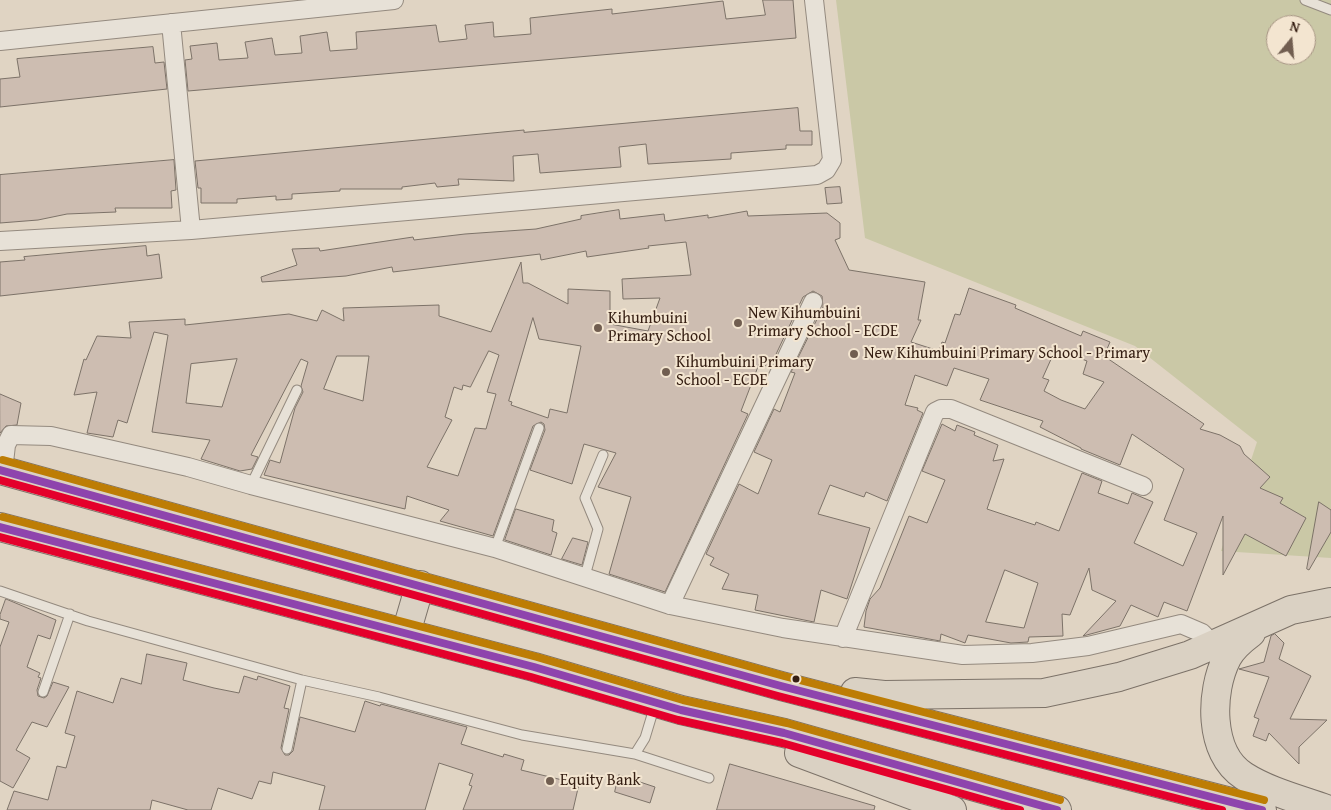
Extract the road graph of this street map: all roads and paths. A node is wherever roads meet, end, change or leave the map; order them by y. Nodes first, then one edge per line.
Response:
1 (394, 0) edge
2 (814, 0) edge
3 (1305, 0) edge
4 (1331, 10) edge
5 (171, 23) junction
6 (0, 41) edge
7 (191, 230) junction
8 (0, 242) edge
9 (813, 302) dead end
10 (297, 390) dead end
11 (539, 428) dead end
12 (6, 434) edge
13 (603, 454) dead end
14 (2, 470) edge
15 (251, 485) junction
16 (1143, 486) dead end
17 (0, 527) edge
18 (495, 548) junction
19 (584, 576) junction
20 (420, 585) junction
21 (0, 591) edge
22 (1328, 603) edge
23 (670, 605) junction
24 (70, 614) junction
25 (1264, 623) junction
26 (406, 633) junction
27 (843, 638) junction
28 (1214, 644) junction
29 (302, 680) junction
30 (781, 686) junction
31 (43, 692) dead end
32 (669, 706) junction
33 (287, 749) dead end
34 (635, 754) junction
35 (709, 778) dead end
36 (1251, 809) edge
37 (952, 810) edge
38 (1057, 810) edge
39 (1329, 810) edge

1 - 5 street
2 - 7 street
3 - 4 lane
5 - 6 street
5 - 7 street
7 - 8 street
9 - 23 street
10 - 15 lane
11 - 18 lane
12 - 14 street
12 - 15 street
13 - 19 lane
14 - 20 highway
15 - 18 street
16 - 27 street
17 - 26 highway
18 - 19 street
19 - 23 street
20 - 26 highway
20 - 30 highway
21 - 24 lane
22 - 25 highway
23 - 27 street
24 - 29 lane
24 - 31 lane
25 - 28 highway
25 - 39 highway
26 - 32 highway
27 - 28 street
28 - 30 highway
29 - 33 lane
29 - 34 lane
30 - 36 highway
32 - 34 lane
32 - 37 highway
32 - 38 highway
34 - 35 lane

